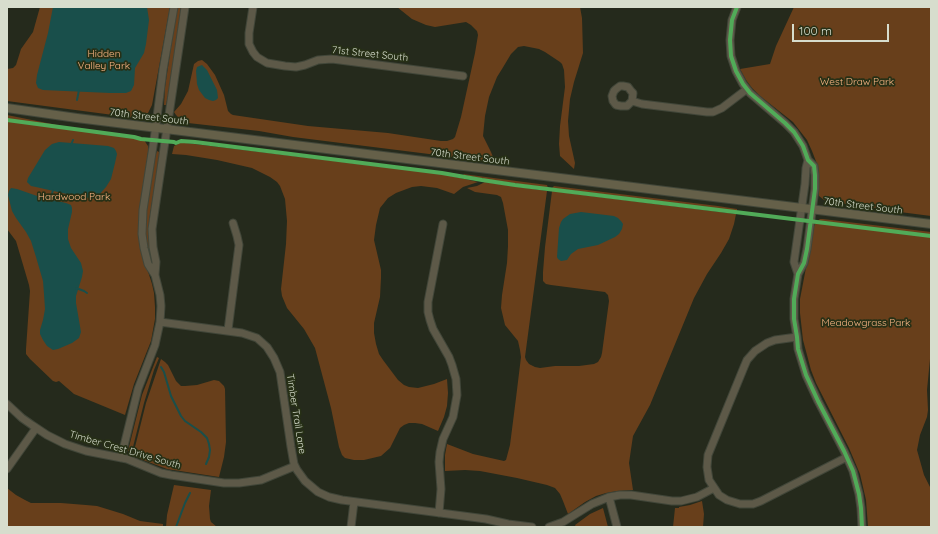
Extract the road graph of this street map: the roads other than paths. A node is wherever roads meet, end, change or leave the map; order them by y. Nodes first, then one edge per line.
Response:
1 (174, 7) edge
2 (185, 7) edge
3 (253, 7) edge
4 (734, 8) edge
5 (464, 76) dead end
6 (747, 89) junction
7 (632, 101) dead end
8 (7, 108) edge
9 (155, 128) junction
10 (167, 130) junction
11 (808, 160) junction
12 (802, 208) junction
13 (812, 209) junction
14 (233, 223) dead end
15 (443, 224) dead end
16 (931, 224) edge
17 (798, 274) junction
18 (155, 275) junction
19 (160, 322) junction
20 (228, 330) junction
21 (796, 337) junction
22 (7, 404) edge
23 (36, 428) junction
24 (847, 457) junction
25 (120, 458) junction
26 (295, 466) junction
27 (7, 469) edge
28 (714, 488) junction
29 (609, 497) junction
30 (354, 502) junction
31 (439, 513) junction
32 (523, 526) edge
33 (351, 527) edge
34 (532, 527) edge
35 (549, 527) edge
36 (617, 527) edge
37 (862, 527) edge

1 - 9 street
2 - 10 street
3 - 5 street, 71st Street South
4 - 6 street
6 - 7 street
6 - 11 street
8 - 9 main road, 70th Street South
9 - 10 main road, 70th Street South
9 - 18 street
10 - 12 main road, 70th Street South
10 - 18 street
11 - 12 street
11 - 13 street
12 - 13 main road, 70th Street South
12 - 17 street
13 - 16 main road, 70th Street South
13 - 17 street
14 - 20 street
15 - 31 street
17 - 21 street
18 - 19 street
19 - 20 street, Timber Trail Lane
19 - 25 street
20 - 26 street, Timber Trail Lane
21 - 24 street
21 - 28 street
22 - 23 street, Timber Crest Drive South
23 - 25 street, Timber Crest Drive South
23 - 27 street
24 - 28 street
24 - 37 street
25 - 26 street, Timber Crest Drive South
26 - 30 street, Timber Trail Lane
28 - 29 street
29 - 35 street
29 - 36 street
30 - 31 street, Timber Trail Lane
30 - 33 street
31 - 32 street, Timber Trail Lane
32 - 34 street, Timber Trail Lane

